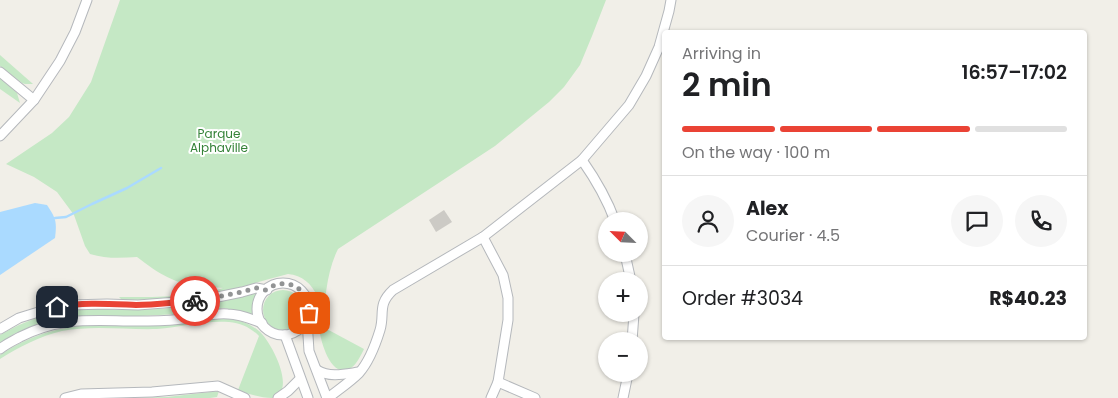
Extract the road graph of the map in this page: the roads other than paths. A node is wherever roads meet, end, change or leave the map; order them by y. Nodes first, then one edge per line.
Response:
1 (87, 0) edge
2 (671, 0) edge
3 (664, 30) edge
4 (662, 36) edge
5 (0, 72) edge
6 (34, 100) junction
7 (0, 136) edge
8 (582, 160) junction
9 (612, 212) edge
10 (483, 237) junction
11 (266, 290) junction
12 (307, 320) junction
13 (262, 323) junction
14 (0, 329) edge
15 (285, 335) junction
16 (0, 349) edge
17 (317, 370) junction
18 (360, 372) junction
19 (300, 379) junction
20 (498, 382) junction
21 (626, 382) edge
22 (65, 398) edge
23 (246, 398) edge
24 (278, 398) edge
25 (308, 398) edge
26 (328, 398) edge
27 (491, 398) edge
28 (535, 398) edge
29 (623, 398) edge

1 - 6 street
2 - 3 street
4 - 8 street
5 - 6 street
6 - 7 street
8 - 9 street
8 - 10 street
10 - 18 street
10 - 20 street
11 - 12 street
11 - 13 street
11 - 14 street
12 - 15 street
12 - 17 street
13 - 15 street
13 - 16 street
15 - 19 street
17 - 18 street
17 - 26 street
18 - 26 street
19 - 24 street
19 - 25 street
20 - 27 street
20 - 28 street
21 - 29 street
22 - 23 street

